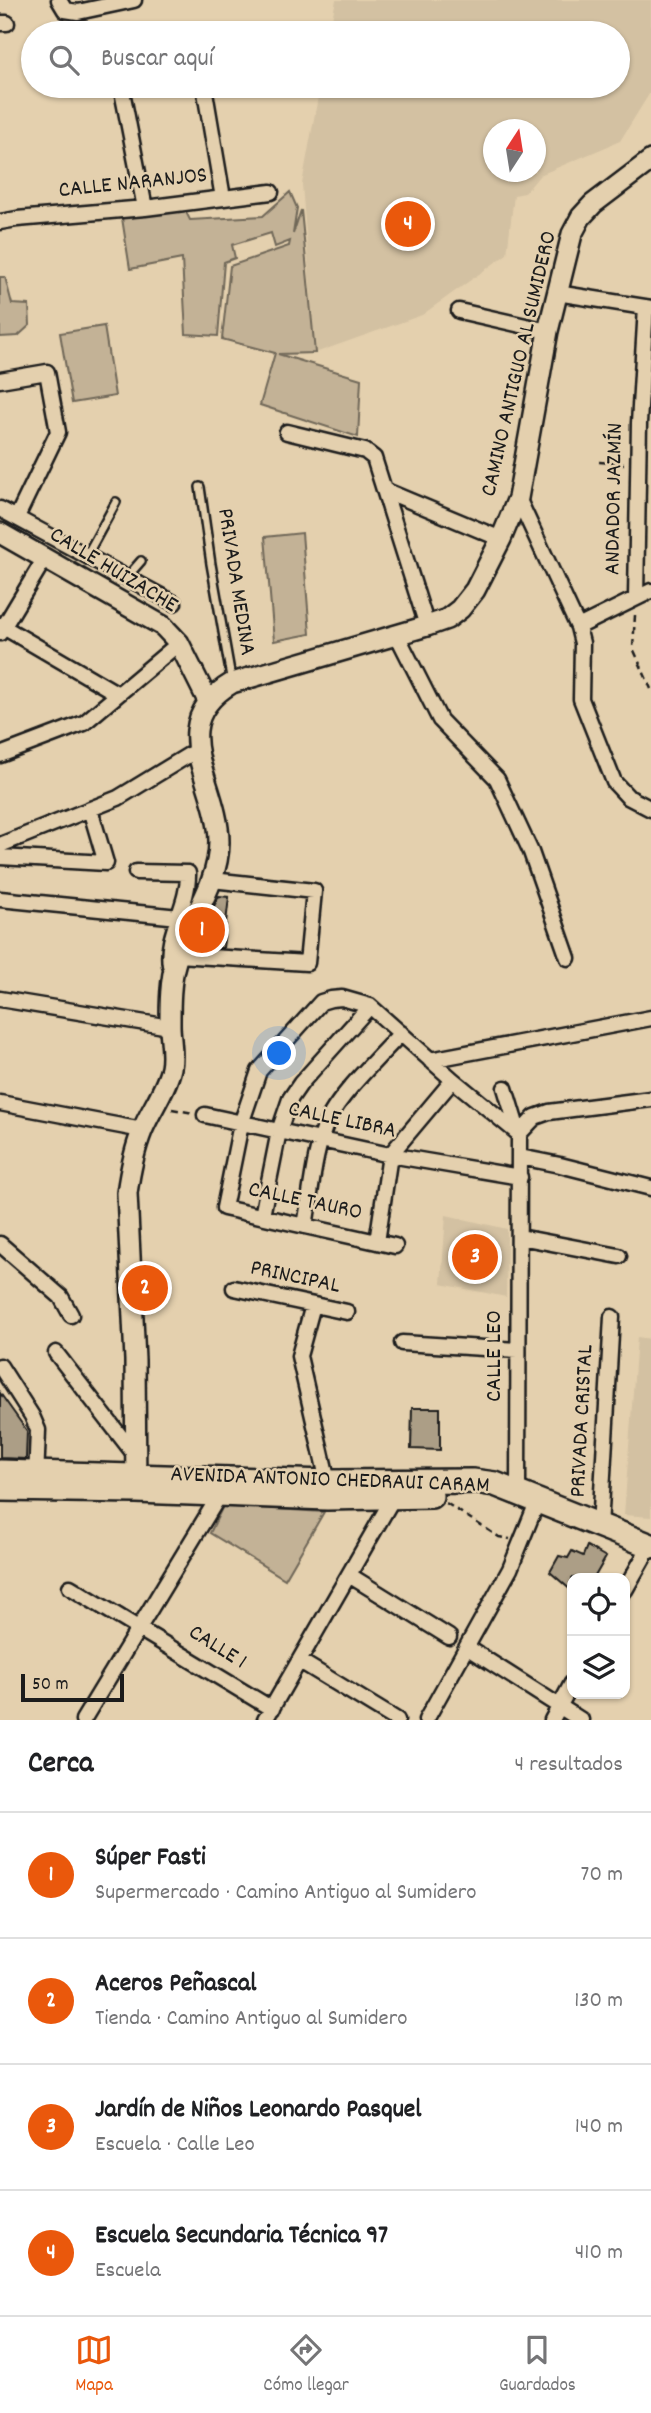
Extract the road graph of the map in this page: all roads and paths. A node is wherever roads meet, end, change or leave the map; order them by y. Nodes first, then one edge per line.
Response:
1 (59, 0) edge
2 (134, 0) edge
3 (123, 98) edge
4 (206, 98) edge
5 (651, 160) edge
6 (271, 192) dead end
7 (223, 198) junction
8 (145, 208) junction
9 (0, 222) edge
10 (558, 293) junction
11 (648, 308) edge
12 (459, 311) dead end
13 (548, 331) junction
14 (0, 380) edge
15 (645, 423) edge
16 (287, 432) dead end
17 (599, 462) dead end
18 (638, 465) junction
19 (200, 486) dead end
20 (384, 490) junction
21 (518, 498) junction
22 (116, 502) dead end
23 (0, 509) edge
24 (17, 517) junction
25 (0, 533) edge
26 (501, 540) junction
27 (87, 555) junction
28 (46, 558) junction
29 (141, 562) dead end
30 (127, 577) junction
31 (651, 591) edge
32 (636, 598) junction
33 (174, 603) dead end
34 (427, 626) junction
35 (1, 628) edge
36 (578, 628) junction
37 (397, 635) junction
38 (179, 643) junction
39 (232, 683) junction
40 (651, 689) edge
41 (118, 694) junction
42 (208, 701) junction
43 (197, 750) junction
44 (0, 755) edge
45 (90, 809) junction
46 (651, 809) edge
47 (0, 845) edge
48 (0, 857) edge
49 (136, 872) dead end
50 (212, 880) junction
51 (0, 899) edge
52 (179, 917) junction
53 (178, 955) junction
54 (568, 958) dead end
55 (172, 977) junction
56 (0, 999) edge
57 (370, 1006) junction
58 (651, 1018) edge
59 (170, 1027) junction
60 (401, 1033) junction
61 (430, 1060) junction
62 (453, 1080) junction
63 (505, 1088) dead end
64 (651, 1099) edge
65 (0, 1103) edge
66 (155, 1105) junction
67 (205, 1115) joint
68 (241, 1124) junction
69 (142, 1130) junction
70 (279, 1131) junction
71 (519, 1134) junction
72 (322, 1139) junction
73 (390, 1155) junction
74 (520, 1157) junction
75 (520, 1177) junction
76 (651, 1188) edge
77 (262, 1216) junction
78 (305, 1226) junction
79 (520, 1237) junction
80 (377, 1241) junction
81 (0, 1244) edge
82 (395, 1246) dead end
83 (619, 1256) dead end
84 (234, 1288) dead end
85 (313, 1305) junction
86 (347, 1312) dead end
87 (71, 1315) dead end
88 (612, 1317) dead end
89 (402, 1343) dead end
90 (512, 1350) junction
91 (55, 1353) dead end
92 (0, 1366) edge
93 (0, 1472) edge
94 (135, 1474) junction
95 (36, 1482) junction
96 (328, 1482) junction
97 (225, 1486) junction
98 (0, 1489) edge
99 (434, 1496) junction
100 (528, 1497) junction
101 (393, 1498) junction
102 (600, 1527) junction
103 (523, 1541) junction
104 (650, 1546) edge
105 (349, 1575) junction
106 (630, 1581) edge
107 (70, 1587) dead end
108 (139, 1627) junction
109 (449, 1637) dead end
110 (468, 1648) junction
111 (300, 1661) junction
112 (567, 1692) edge
113 (269, 1714) edge
114 (555, 1714) edge
115 (83, 1720) edge
116 (397, 1720) edge
117 (426, 1720) edge
118 (581, 1720) edge

1 - 2 street
3 - 8 street
4 - 7 street
5 - 10 main road, CAMINO ANTIGUO AL SUMIDERO
6 - 7 street, CALLE NARANJOS
7 - 8 street, CALLE NARANJOS
8 - 9 street, CALLE NARANJOS
10 - 11 street
10 - 13 main road, CAMINO ANTIGUO AL SUMIDERO
11 - 15 street, ANDADOR JAZMÍN
12 - 13 street
13 - 21 main road, CAMINO ANTIGUO AL SUMIDERO
14 - 24 street
15 - 18 street, ANDADOR JAZMÍN
16 - 20 street
17 - 18 path
18 - 32 street, ANDADOR JAZMÍN
19 - 39 lane, PRIVADA MEDINA
20 - 26 street
20 - 34 street
21 - 26 main road, CAMINO ANTIGUO AL SUMIDERO
21 - 36 street
22 - 27 lane
23 - 24 street, CALLE HUIZACHE
24 - 27 street, CALLE HUIZACHE
25 - 28 main road, CALLE HUIZACHE
26 - 34 main road, CAMINO ANTIGUO AL SUMIDERO
27 - 30 street, CALLE HUIZACHE
28 - 35 street
28 - 38 main road, CALLE HUIZACHE
29 - 30 lane
30 - 33 street, CALLE HUIZACHE
31 - 32 street
32 - 36 street
32 - 40 path, ANDADOR JAZMÍN
34 - 37 main road, CAMINO ANTIGUO AL SUMIDERO
35 - 41 street
36 - 46 street
37 - 39 main road, CAMINO ANTIGUO AL SUMIDERO
37 - 54 street
38 - 41 street
38 - 42 main road, CALLE HUIZACHE
39 - 42 main road, CAMINO ANTIGUO AL SUMIDERO
41 - 44 street
42 - 43 main road
43 - 45 street
43 - 50 main road
45 - 47 street
45 - 48 street
49 - 52 street
50 - 53 main road
50 - 53 street
51 - 52 street
52 - 55 street
53 - 55 main road
55 - 59 main road
56 - 59 street
57 - 60 street
57 - 68 street
57 - 70 street
58 - 61 street
59 - 66 main road
60 - 61 street
60 - 72 street
61 - 62 street
62 - 71 street
62 - 73 street
63 - 71 street, CALLE LEO
64 - 71 street
65 - 69 street
66 - 67 path
66 - 69 main road
67 - 68 street, CALLE LIBRA
68 - 70 street, CALLE LIBRA
68 - 77 street, CALLE TAURO
69 - 94 main road
70 - 72 street, CALLE LIBRA
70 - 77 street
71 - 74 street, CALLE LEO
72 - 73 street, CALLE LIBRA
72 - 78 street
73 - 75 street, CALLE LIBRA
73 - 80 street
74 - 75 street, CALLE LEO
74 - 76 street
75 - 79 street, CALLE LEO
77 - 78 street, CALLE TAURO
78 - 80 street, CALLE TAURO
79 - 83 street
79 - 90 street, CALLE LEO
80 - 82 street, CALLE TAURO
81 - 87 street
84 - 85 street, PRINCIPAL
85 - 86 street, PRINCIPAL
85 - 96 street
88 - 102 street, PRIVADA CRISTAL
89 - 90 street
90 - 100 street, CALLE LEO
91 - 94 street
92 - 95 street
93 - 95 main road, AVENIDA ANTONIO CHEDRAUI CARAM
94 - 95 main road, AVENIDA ANTONIO CHEDRAUI CARAM
94 - 97 main road, AVENIDA ANTONIO CHEDRAUI CARAM
95 - 98 main road, AVENIDA ANTONIO CHEDRAUI CARAM
96 - 97 main road, AVENIDA ANTONIO CHEDRAUI CARAM
96 - 100 main road, AVENIDA ANTONIO CHEDRAUI CARAM
97 - 101 main road, AVENIDA ANTONIO CHEDRAUI CARAM
97 - 108 street
99 - 100 main road, AVENIDA ANTONIO CHEDRAUI CARAM
99 - 101 main road, AVENIDA ANTONIO CHEDRAUI CARAM
99 - 103 path
100 - 102 main road
100 - 103 street
101 - 105 street
102 - 104 main road
103 - 110 street
104 - 106 street
105 - 109 street
105 - 111 street
107 - 108 street, CALLE 1
108 - 113 street, CALLE 1
108 - 115 street
110 - 114 street
110 - 117 street
111 - 113 street
111 - 116 street
112 - 114 street
114 - 118 street

